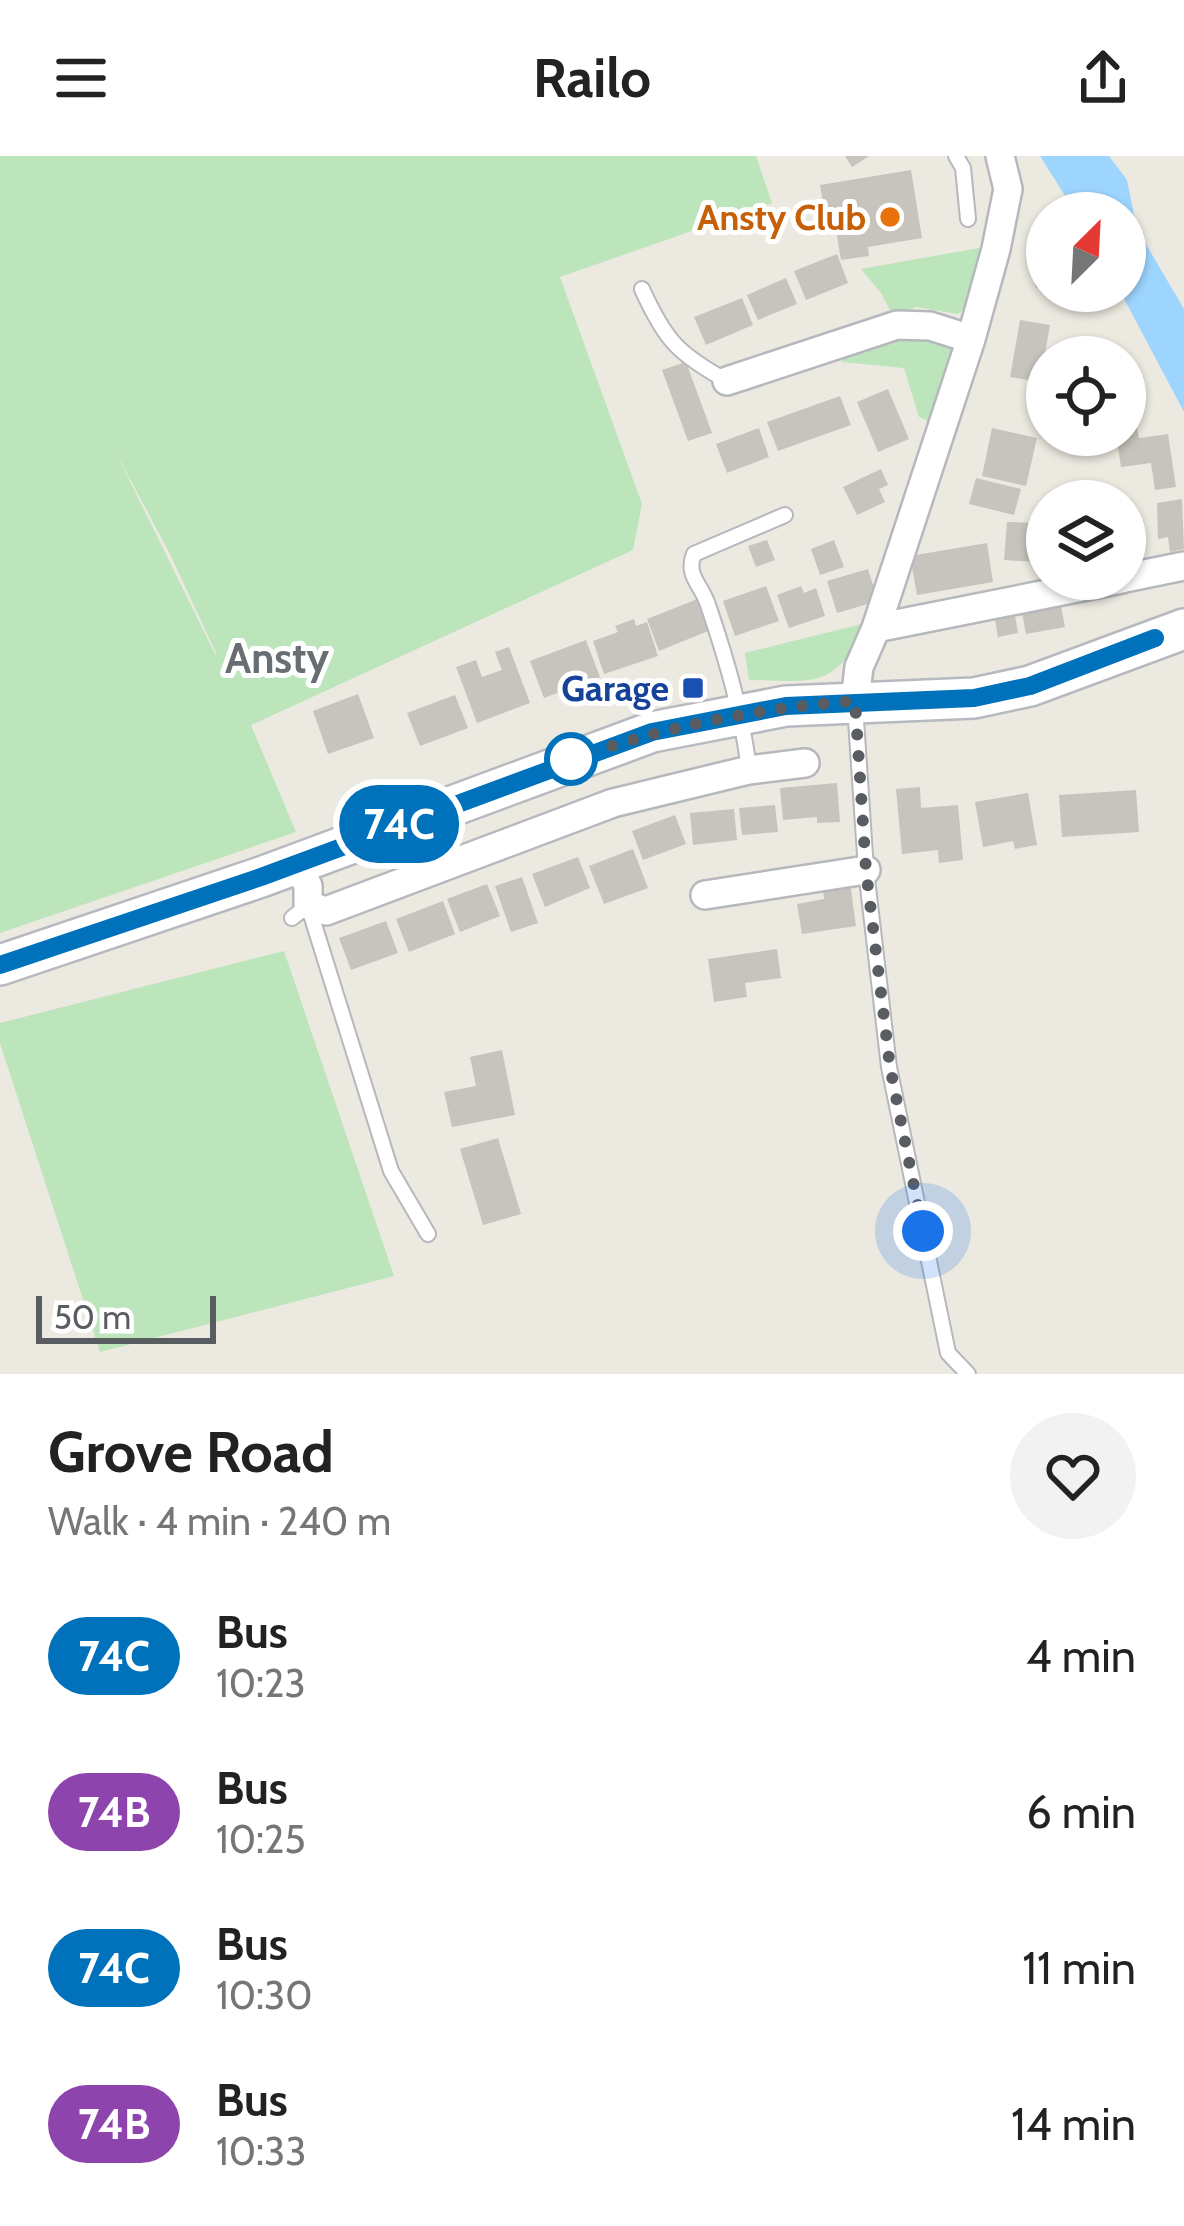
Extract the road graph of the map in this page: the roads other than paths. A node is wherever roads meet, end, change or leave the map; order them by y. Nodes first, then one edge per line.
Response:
1 (956, 156) edge
2 (1000, 156) edge
3 (968, 219) dead end
4 (642, 289) dead end
5 (971, 339) junction
6 (728, 381) joint
7 (785, 515) dead end
8 (1184, 566) edge
9 (1146, 574) edge
10 (1026, 598) edge
11 (876, 628) junction
12 (1177, 631) edge
13 (855, 701) junction
14 (742, 712) junction
15 (805, 763) dead end
16 (749, 770) junction
17 (298, 862) junction
18 (866, 870) junction
19 (705, 895) dead end
20 (300, 912) junction
21 (0, 965) edge
22 (428, 1234) dead end
23 (968, 1374) edge

1 - 3 lane
2 - 5 street
4 - 6 lane
5 - 6 street
5 - 11 street
7 - 14 lane
8 - 9 street
10 - 11 street
11 - 13 street
12 - 13 main road
13 - 14 main road
13 - 18 lane
14 - 16 lane
14 - 17 main road
15 - 16 street
16 - 20 street
17 - 20 street
17 - 21 main road
18 - 19 street
18 - 23 lane
20 - 22 lane

